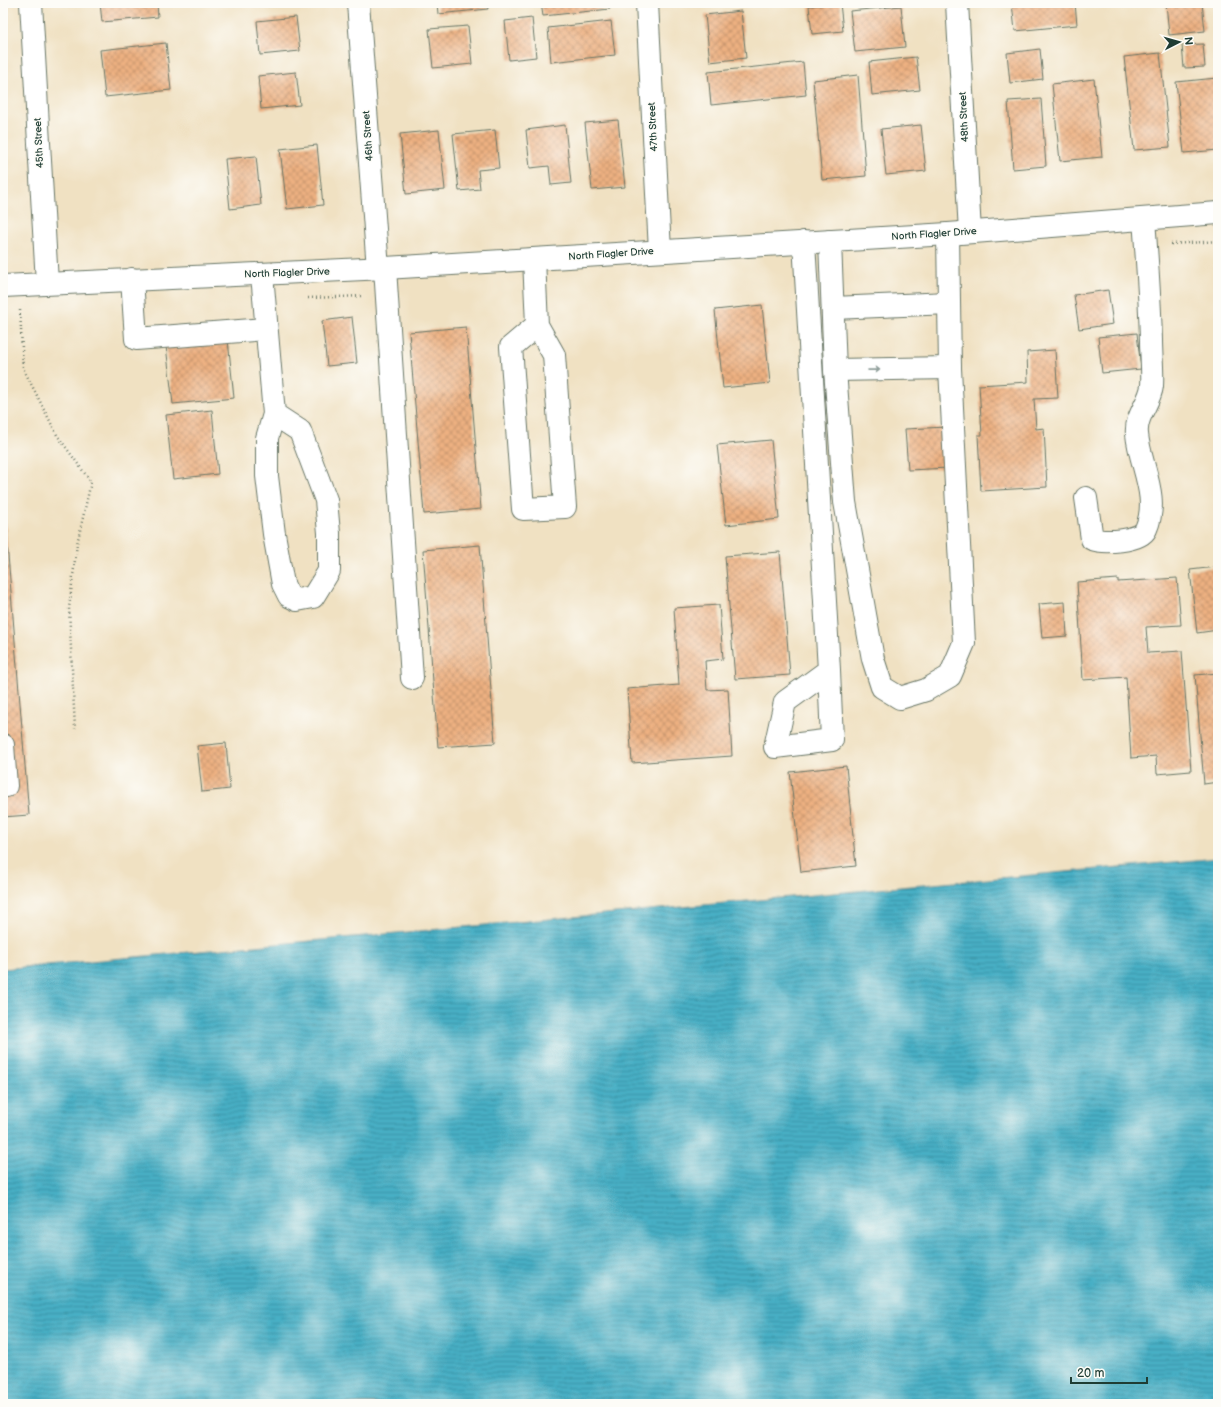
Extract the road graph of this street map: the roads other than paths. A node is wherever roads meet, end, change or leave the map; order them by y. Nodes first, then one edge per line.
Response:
1 (31, 3) edge
2 (358, 3) edge
3 (647, 3) edge
4 (958, 3) edge
5 (1218, 214) edge
6 (1144, 219) junction
7 (970, 232) junction
8 (948, 234) junction
9 (830, 241) junction
10 (804, 242) junction
11 (660, 251) junction
12 (534, 259) junction
13 (382, 268) junction
14 (262, 274) junction
15 (132, 279) junction
16 (47, 283) junction
17 (10, 286) edge
18 (949, 303) junction
19 (833, 308) junction
20 (537, 325) junction
21 (266, 329) junction
22 (950, 368) junction
23 (835, 370) junction
24 (274, 414) junction
25 (1086, 498) dead end
26 (829, 670) dead end
27 (412, 678) dead end
28 (3, 745) edge
29 (6, 786) dead end

1 - 16 street, 45th Street
2 - 13 street, 46th Street
3 - 11 street, 47th Street
4 - 7 street, 48th Street
5 - 6 street, North Flagler Drive
6 - 7 street, North Flagler Drive
6 - 25 street
7 - 8 street, North Flagler Drive
8 - 9 street, North Flagler Drive
8 - 18 street
9 - 10 street, North Flagler Drive
9 - 19 street
10 - 11 street, North Flagler Drive
10 - 26 street
11 - 12 street, North Flagler Drive
12 - 13 street, North Flagler Drive
12 - 20 street
13 - 14 street, North Flagler Drive
13 - 27 street, 46th Street
14 - 15 street, North Flagler Drive
14 - 21 street
15 - 16 street, North Flagler Drive
15 - 21 street
16 - 17 street, North Flagler Drive
18 - 19 street
18 - 22 street
19 - 23 street
20 - 20 street
21 - 24 street
23 -> 22 street
22 - 23 street
24 - 24 street
28 - 29 street

